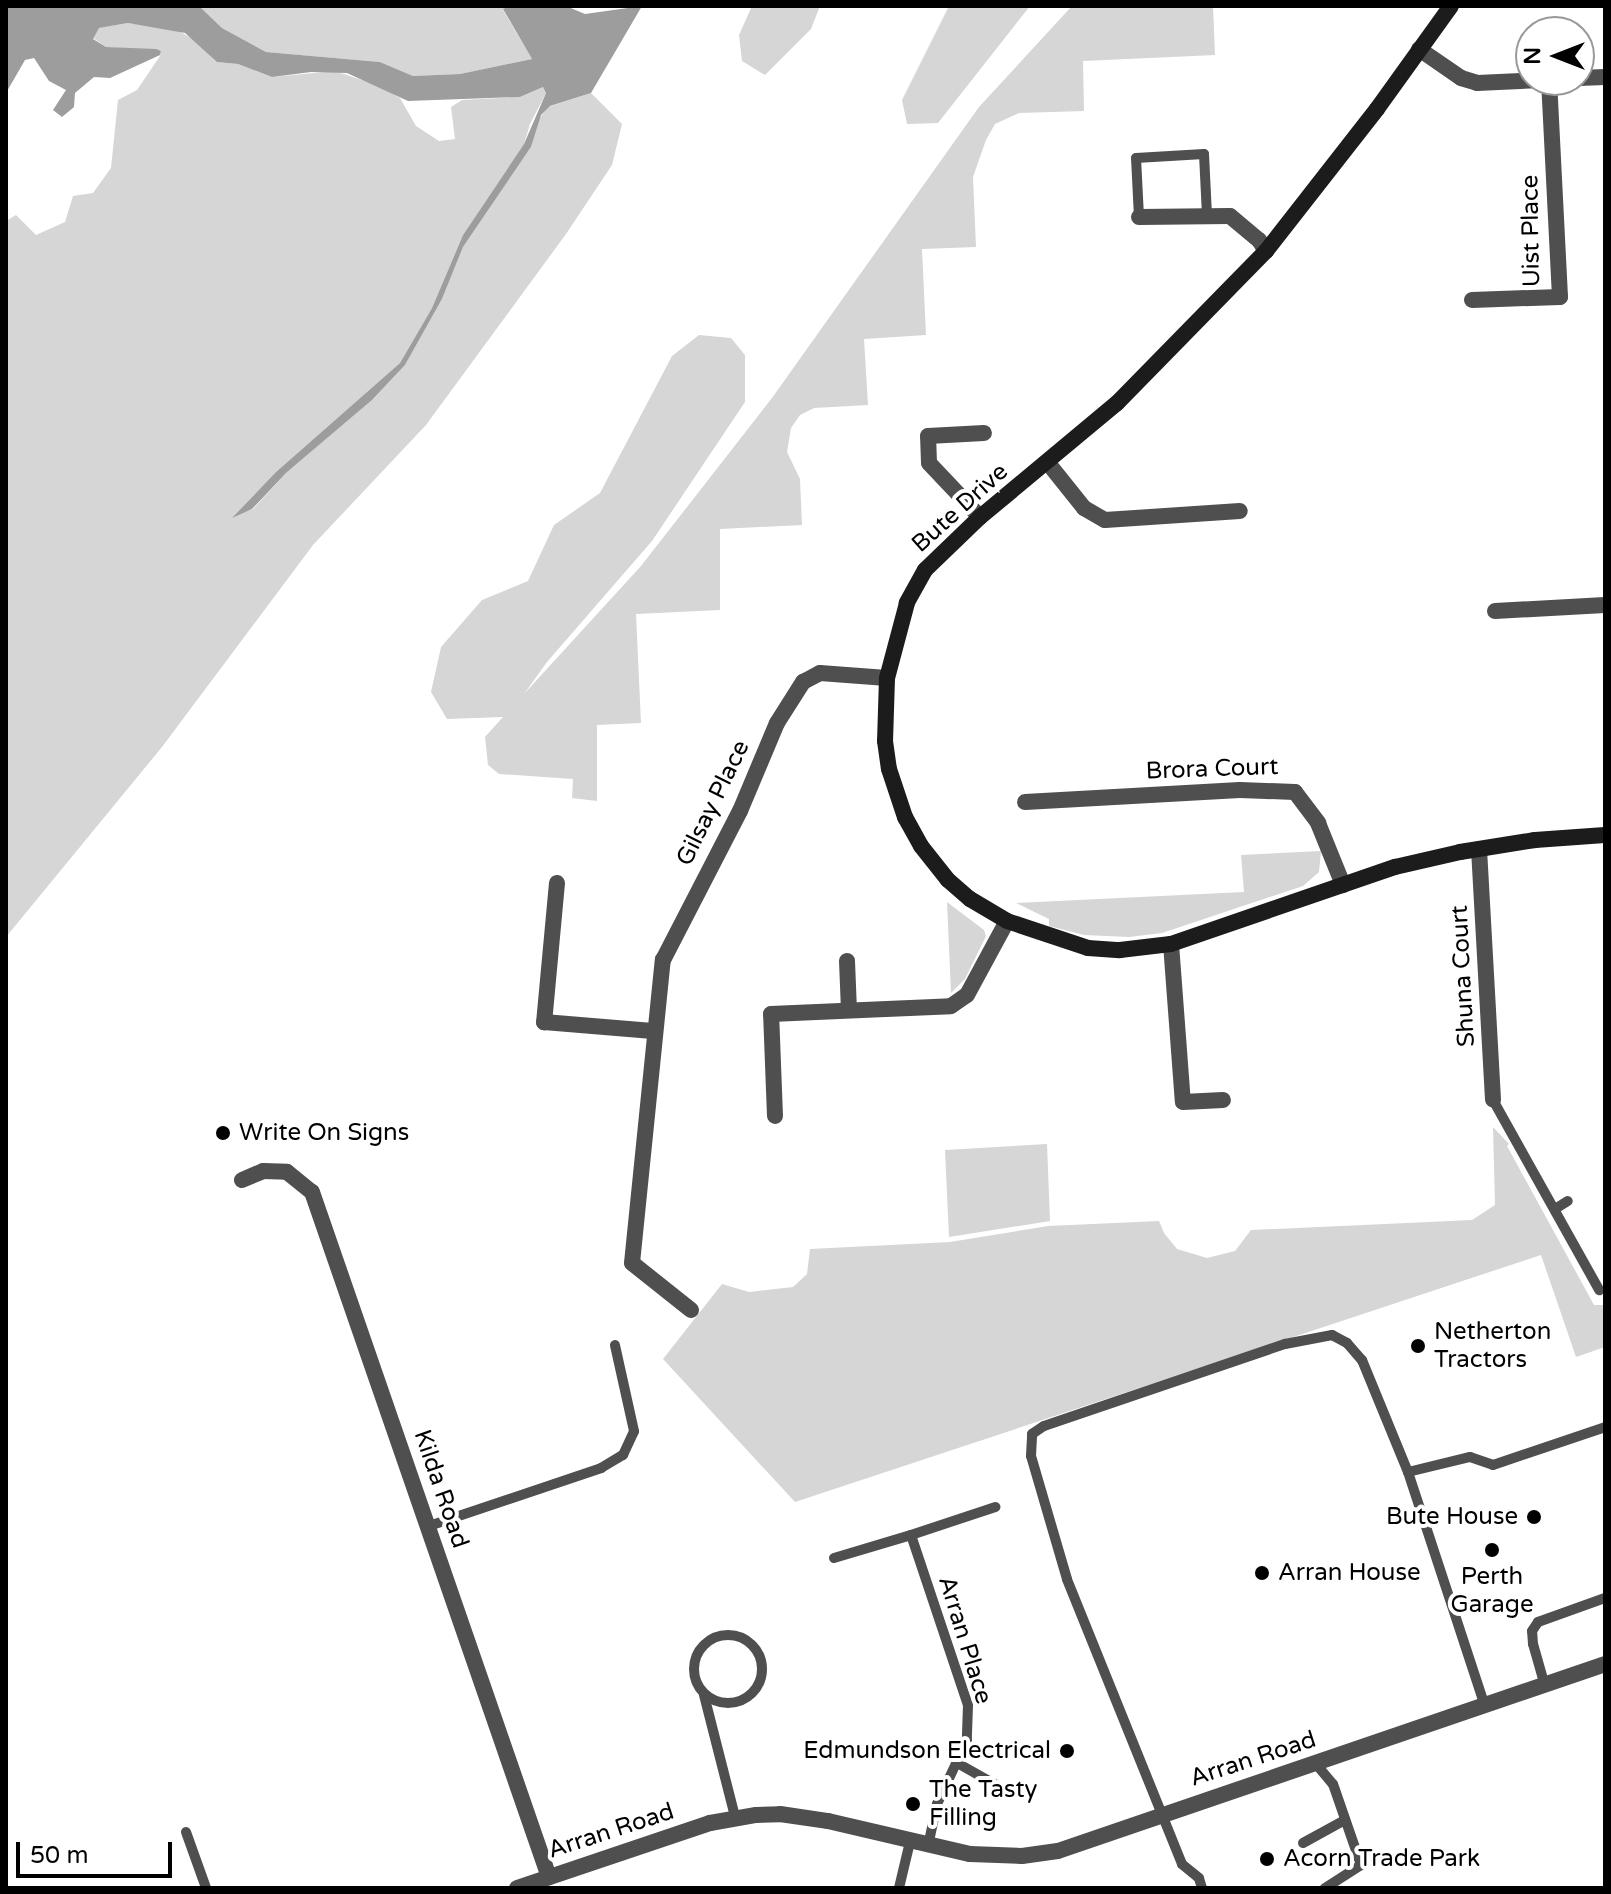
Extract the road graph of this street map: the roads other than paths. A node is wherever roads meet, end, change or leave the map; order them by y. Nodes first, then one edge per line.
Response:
1 (1451, 6) edge
2 (1419, 49) junction
3 (1515, 81) edge
4 (1550, 96) edge
5 (1207, 215) junction
6 (1139, 217) joint
7 (1266, 251) junction
8 (1472, 300) dead end
9 (984, 433) dead end
10 (1048, 463) junction
11 (1240, 511) dead end
12 (980, 517) junction
13 (1605, 605) edge
14 (1495, 611) dead end
15 (887, 678) junction
16 (1025, 802) dead end
17 (1605, 835) edge
18 (1479, 849) junction
19 (557, 883) dead end
20 (1343, 885) junction
21 (1007, 921) junction
22 (1171, 944) junction
23 (847, 961) dead end
24 (849, 1010) junction
25 (653, 1031) junction
26 (1223, 1100) dead end
27 (1493, 1100) joint
28 (775, 1116) dead end
29 (242, 1180) dead end
30 (1568, 1201) dead end
31 (1555, 1209) junction
32 (1599, 1290) dead end
33 (691, 1310) dead end
34 (615, 1345) dead end
35 (1605, 1427) edge
36 (1408, 1472) junction
37 (995, 1507) dead end
38 (429, 1526) junction
39 (911, 1535) junction
40 (834, 1558) dead end
41 (1605, 1598) edge
42 (1605, 1664) edge
43 (1545, 1686) junction
44 (704, 1695) junction
45 (1485, 1706) junction
46 (959, 1764) junction
47 (1316, 1764) junction
48 (998, 1786) dead end
49 (1164, 1814) junction
50 (735, 1817) junction
51 (1345, 1820) junction
52 (186, 1832) dead end
53 (910, 1842) junction
54 (1303, 1843) dead end
55 (928, 1846) junction
56 (549, 1877) junction
57 (206, 1888) edge
58 (517, 1888) edge
59 (899, 1888) edge
60 (1202, 1888) edge
61 (1325, 1888) edge

1 - 2 street, Bute Drive
2 - 3 street
2 - 7 street, Bute Drive
4 - 8 street, Uist Place
5 - 6 street
5 - 6 lane
5 - 7 street
7 - 10 street, Bute Drive
9 - 12 street
10 - 11 street
10 - 12 street, Bute Drive
12 - 15 street, Bute Drive
13 - 14 street
15 - 21 street, Bute Drive
15 - 25 street, Gilsay Place
16 - 20 street, Brora Court
17 - 18 street, Bute Drive
18 - 20 street, Bute Drive
18 - 27 street, Shuna Court
19 - 25 street
20 - 22 street, Bute Drive
21 - 22 street, Bute Drive
21 - 24 street
22 - 26 street
23 - 24 street
24 - 28 street
25 - 33 street, Gilsay Place
27 - 31 lane
29 - 38 street, Kilda Road
30 - 31 lane
31 - 32 lane
34 - 38 lane
35 - 36 lane
36 - 45 lane
36 - 49 lane
37 - 39 lane
38 - 56 street, Kilda Road
39 - 40 lane
39 - 46 lane, Arran Place
41 - 43 lane
42 - 43 street, Arran Road
43 - 45 street, Arran Road
44 - 44 lane
44 - 50 lane
45 - 47 street, Arran Road
46 - 48 lane
46 - 55 lane, Arran Place
47 - 49 street, Arran Road
47 - 51 lane
49 - 55 street, Arran Road
49 - 60 lane
50 - 53 street, Arran Road
50 - 56 street, Arran Road
51 - 54 lane
51 - 61 lane
52 - 57 lane
53 - 55 street, Arran Road
53 - 59 lane
56 - 58 street, Arran Road

